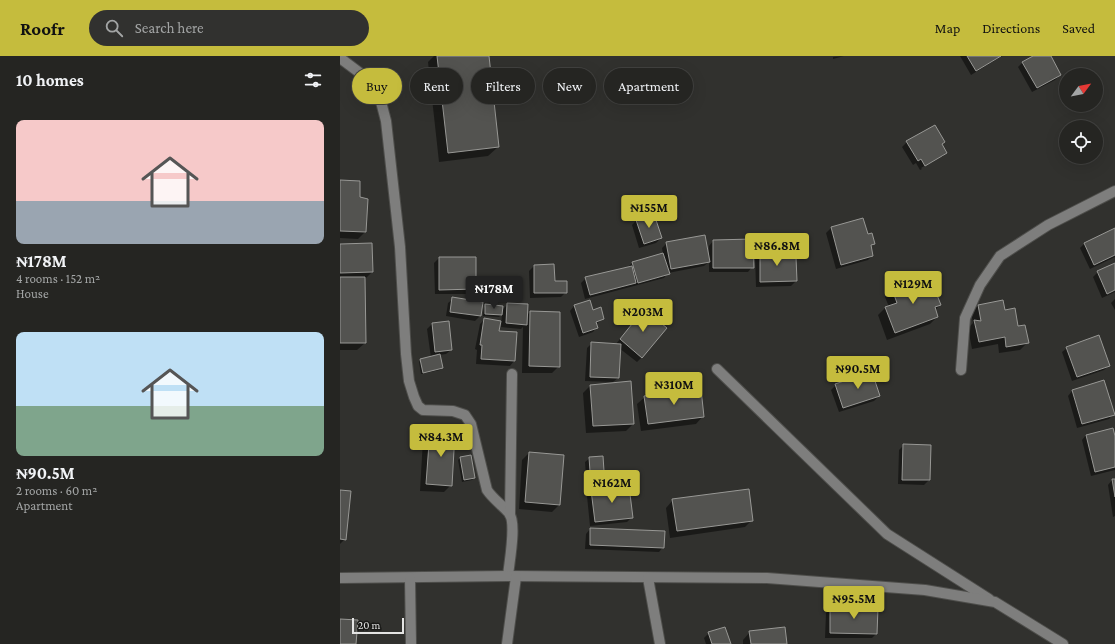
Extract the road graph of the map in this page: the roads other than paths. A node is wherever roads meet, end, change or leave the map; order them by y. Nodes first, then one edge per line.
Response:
1 (340, 58) edge
2 (1115, 191) edge
3 (717, 369) dead end
4 (961, 370) dead end
5 (512, 374) dead end
6 (510, 515) junction
7 (512, 576) junction
8 (340, 578) edge
9 (410, 578) junction
10 (648, 578) junction
11 (995, 602) junction
12 (411, 644) edge
13 (507, 644) edge
14 (660, 644) edge
15 (1063, 644) edge

1 - 6 street
2 - 4 street
3 - 11 street
5 - 6 street
6 - 7 street
7 - 9 street
7 - 10 street
7 - 13 street
8 - 9 street
9 - 12 street
10 - 11 street
10 - 14 street
11 - 15 street

